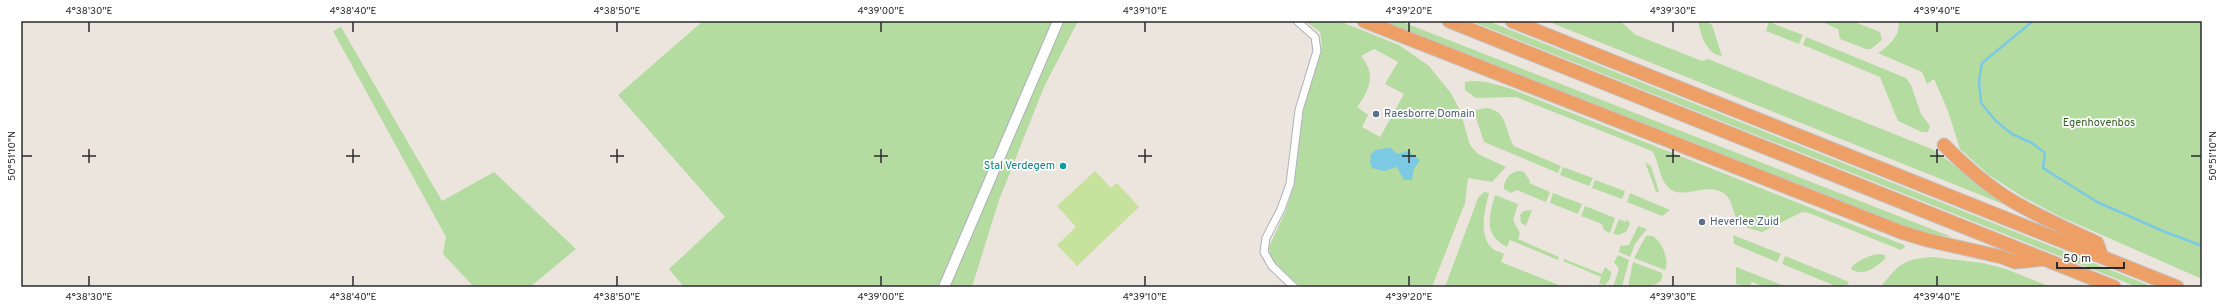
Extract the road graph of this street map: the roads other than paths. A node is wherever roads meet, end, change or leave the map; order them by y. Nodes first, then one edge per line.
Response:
1 (1058, 21) edge
2 (1297, 21) edge
3 (1364, 21) edge
4 (1449, 21) edge
5 (1512, 21) edge
6 (1944, 145) dead end
7 (2102, 257) junction
8 (2045, 259) junction
9 (944, 287) edge
10 (1294, 287) edge
11 (2114, 287) edge
12 (2177, 287) edge

1 - 9 main road
2 - 10 street
3 - 8 highway
4 - 8 highway
5 - 7 highway
6 - 7 highway
7 - 12 highway
8 - 11 highway

